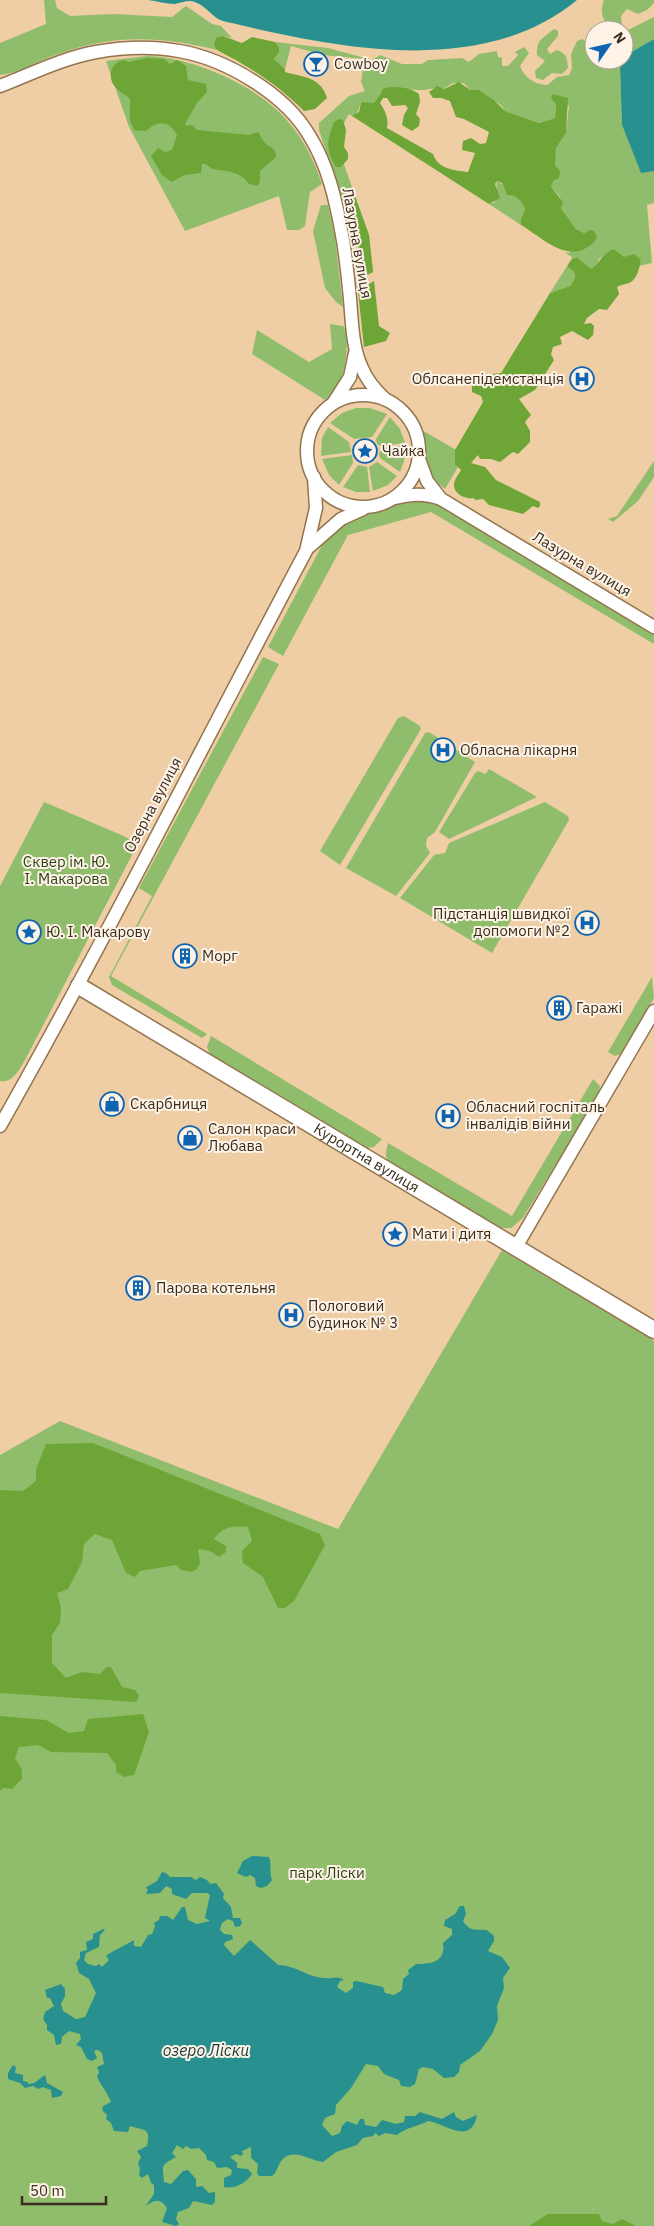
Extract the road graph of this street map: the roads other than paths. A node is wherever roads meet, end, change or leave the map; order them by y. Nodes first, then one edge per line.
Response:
1 (0, 86) edge
2 (355, 345) junction
3 (386, 399) junction
4 (333, 404) junction
5 (419, 459) junction
6 (314, 477) junction
7 (394, 498) junction
8 (441, 499) junction
9 (368, 507) junction
10 (306, 551) junction
11 (654, 626) edge
12 (79, 986) junction
13 (654, 1011) edge
14 (0, 1126) edge
15 (516, 1247) junction
16 (654, 1330) edge

1 - 2 street, Лазурна вулиця
2 - 3 street, Лазурна вулиця
2 - 4 street, Лазурна вулиця
3 - 4 street
3 - 5 street
4 - 6 street
5 - 7 street
5 - 8 street, Лазурна вулиця
6 - 9 street
6 - 10 street, Озерна вулиця
7 - 8 street, Лазурна вулиця
7 - 9 street
8 - 11 street, Лазурна вулиця
9 - 10 street, Озерна вулиця
10 - 12 street, Озерна вулиця
12 - 14 street, Озерна вулиця
12 - 15 main road, Курортна вулиця
13 - 15 street
15 - 16 main road, Курортна вулиця

